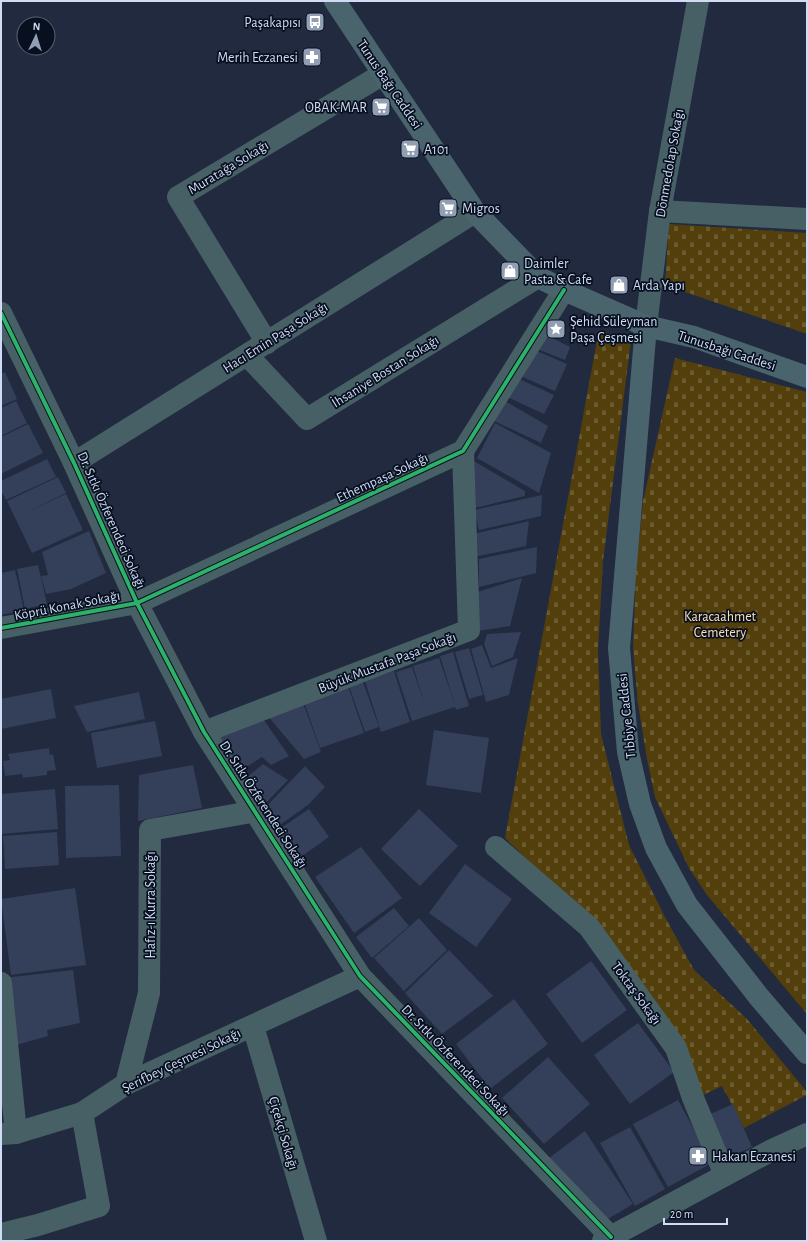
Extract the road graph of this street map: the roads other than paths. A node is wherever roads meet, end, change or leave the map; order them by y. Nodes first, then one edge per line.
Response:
1 (335, 1) edge
2 (698, 1) edge
3 (383, 74) junction
4 (660, 211) junction
5 (476, 212) junction
6 (807, 219) edge
7 (538, 277) junction
8 (564, 290) junction
9 (1, 313) edge
10 (646, 326) junction
11 (267, 343) junction
12 (247, 355) junction
13 (807, 377) edge
14 (463, 451) junction
15 (74, 463) junction
16 (137, 602) junction
17 (1, 628) edge
18 (204, 732) junction
19 (256, 811) junction
20 (496, 847) dead end
21 (360, 976) junction
22 (1, 983) edge
23 (253, 1026) junction
24 (807, 1053) edge
25 (126, 1084) junction
26 (82, 1113) junction
27 (8, 1133) edge
28 (807, 1134) edge
29 (725, 1176) junction
30 (40, 1233) edge
31 (1, 1234) edge
32 (607, 1239) edge
33 (316, 1241) edge

1 - 3 main road, Tunus Bağı Caddesi
2 - 4 street, Dönmedolap Sokağı
3 - 5 main road, Tunus Bağı Caddesi
3 - 11 street, Muratağa Sokağı
4 - 6 street
4 - 10 street, Dönmedolap Sokağı
5 - 7 main road, Tunus Bağı Caddesi
5 - 11 street, Hacı Emin Paşa Sokağı
7 - 8 main road, Tunus Bağı Caddesi
7 - 12 street, İhsaniye Bostan Sokağı
8 - 10 main road, Tunus Bağı Caddesi
8 - 14 street
9 - 15 street, Dr. Sıtkı Özferendeci Sokağı
10 - 13 main road, Tunusbağı Caddesi
10 - 24 main road, Tıbbiye Caddesi
11 - 12 street, Hacı Emin Paşa Sokağı
12 - 15 street, Hacı Emin Paşa Sokağı
14 - 16 street, Ethempaşa Sokağı
14 - 18 street, Büyük Mustafa Paşa Sokağı
15 - 16 street, Dr. Sıtkı Özferendeci Sokağı
16 - 17 street, Köprü Konak Sokağı
16 - 18 street, Dr. Sıtkı Özferendeci Sokağı
18 - 19 street, Dr. Sıtkı Özferendeci Sokağı
19 - 21 street, Dr. Sıtkı Özferendeci Sokağı
19 - 25 street, Hafız-ı Kurra Sokağı
20 - 29 street, Toktaş Sokağı
21 - 23 street, Şerifbey Çeşmesi Sokağı
21 - 32 street, Dr. Sıtkı Özferendeci Sokağı
22 - 27 street
23 - 25 street, Şerifbey Çeşmesi Sokağı
23 - 33 street, Çiçekçi Sokağı
25 - 26 street, Şerifbey Çeşmesi Sokağı
26 - 27 street, Şerifbey Çeşmesi Sokağı
26 - 30 street
28 - 29 street
29 - 32 street
30 - 31 street

